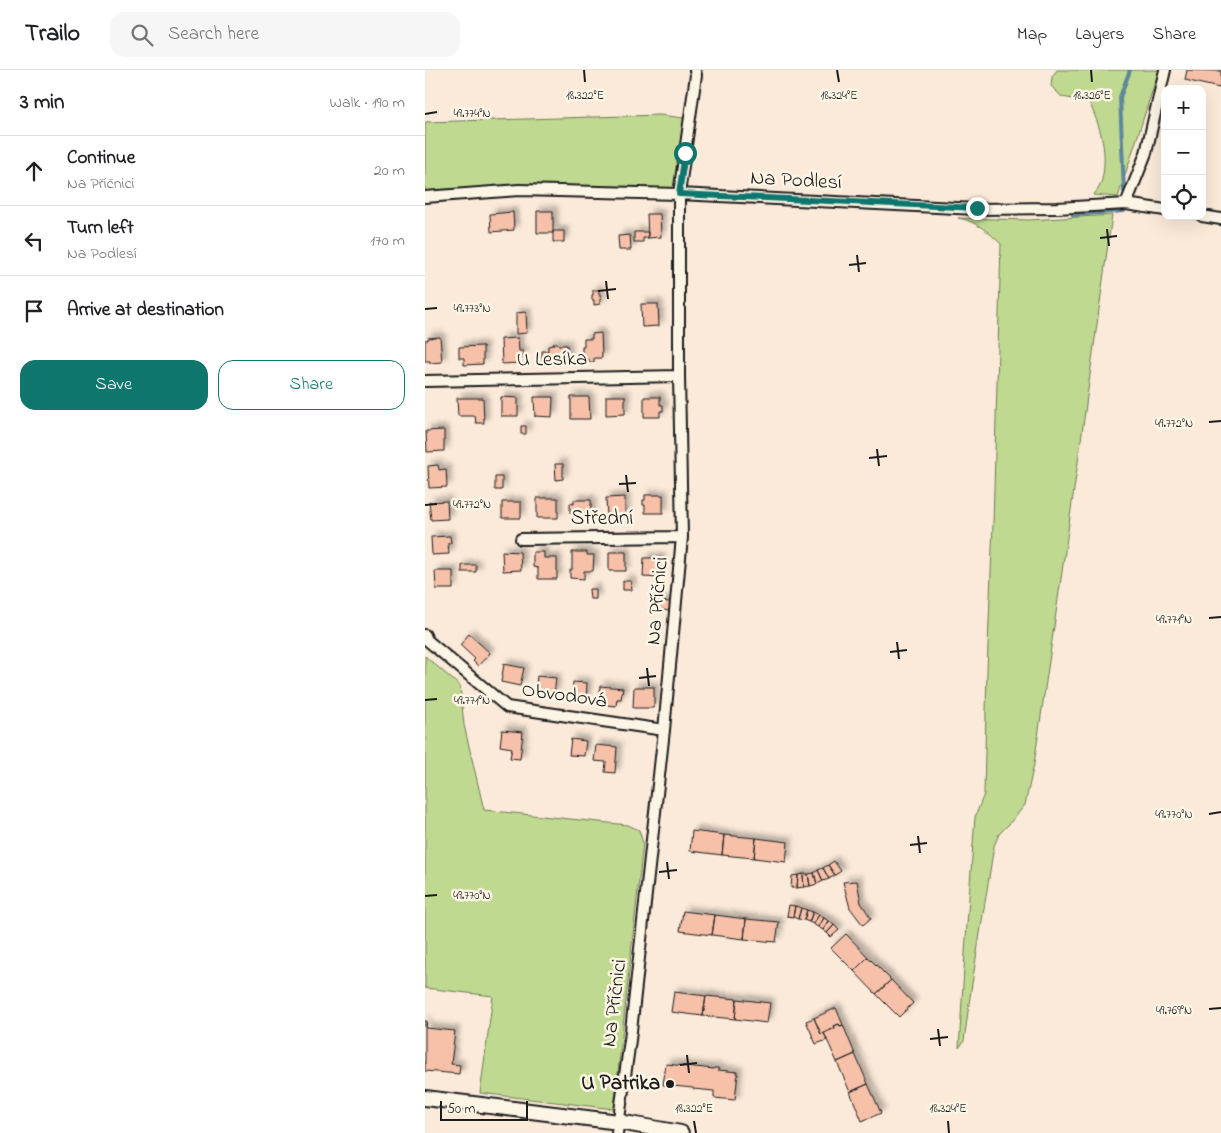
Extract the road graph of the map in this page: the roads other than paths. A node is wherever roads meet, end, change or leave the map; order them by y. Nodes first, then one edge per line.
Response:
1 (695, 70) edge
2 (1165, 70) edge
3 (679, 194) junction
4 (425, 197) edge
5 (1126, 204) junction
6 (1161, 209) edge
7 (1206, 217) edge
8 (1221, 219) edge
9 (679, 376) junction
10 (425, 381) edge
11 (521, 538) dead end
12 (682, 538) junction
13 (425, 635) edge
14 (664, 730) junction
15 (425, 1098) edge
16 (618, 1127) edge
17 (681, 1133) edge

1 - 3 street, Na Příčnici
2 - 5 street
3 - 4 street, Na Podlesí
3 - 5 street, Na Podlesí
3 - 9 street, Na Příčnici
5 - 6 street, Na Podlesí
7 - 8 street
9 - 10 street, U Lesíka
9 - 12 street, Na Příčnici
11 - 12 street, Střední
12 - 14 street, Na Příčnici
13 - 14 street, Obvodová
14 - 16 street, Na Příčnici
15 - 16 main road
16 - 17 main road

